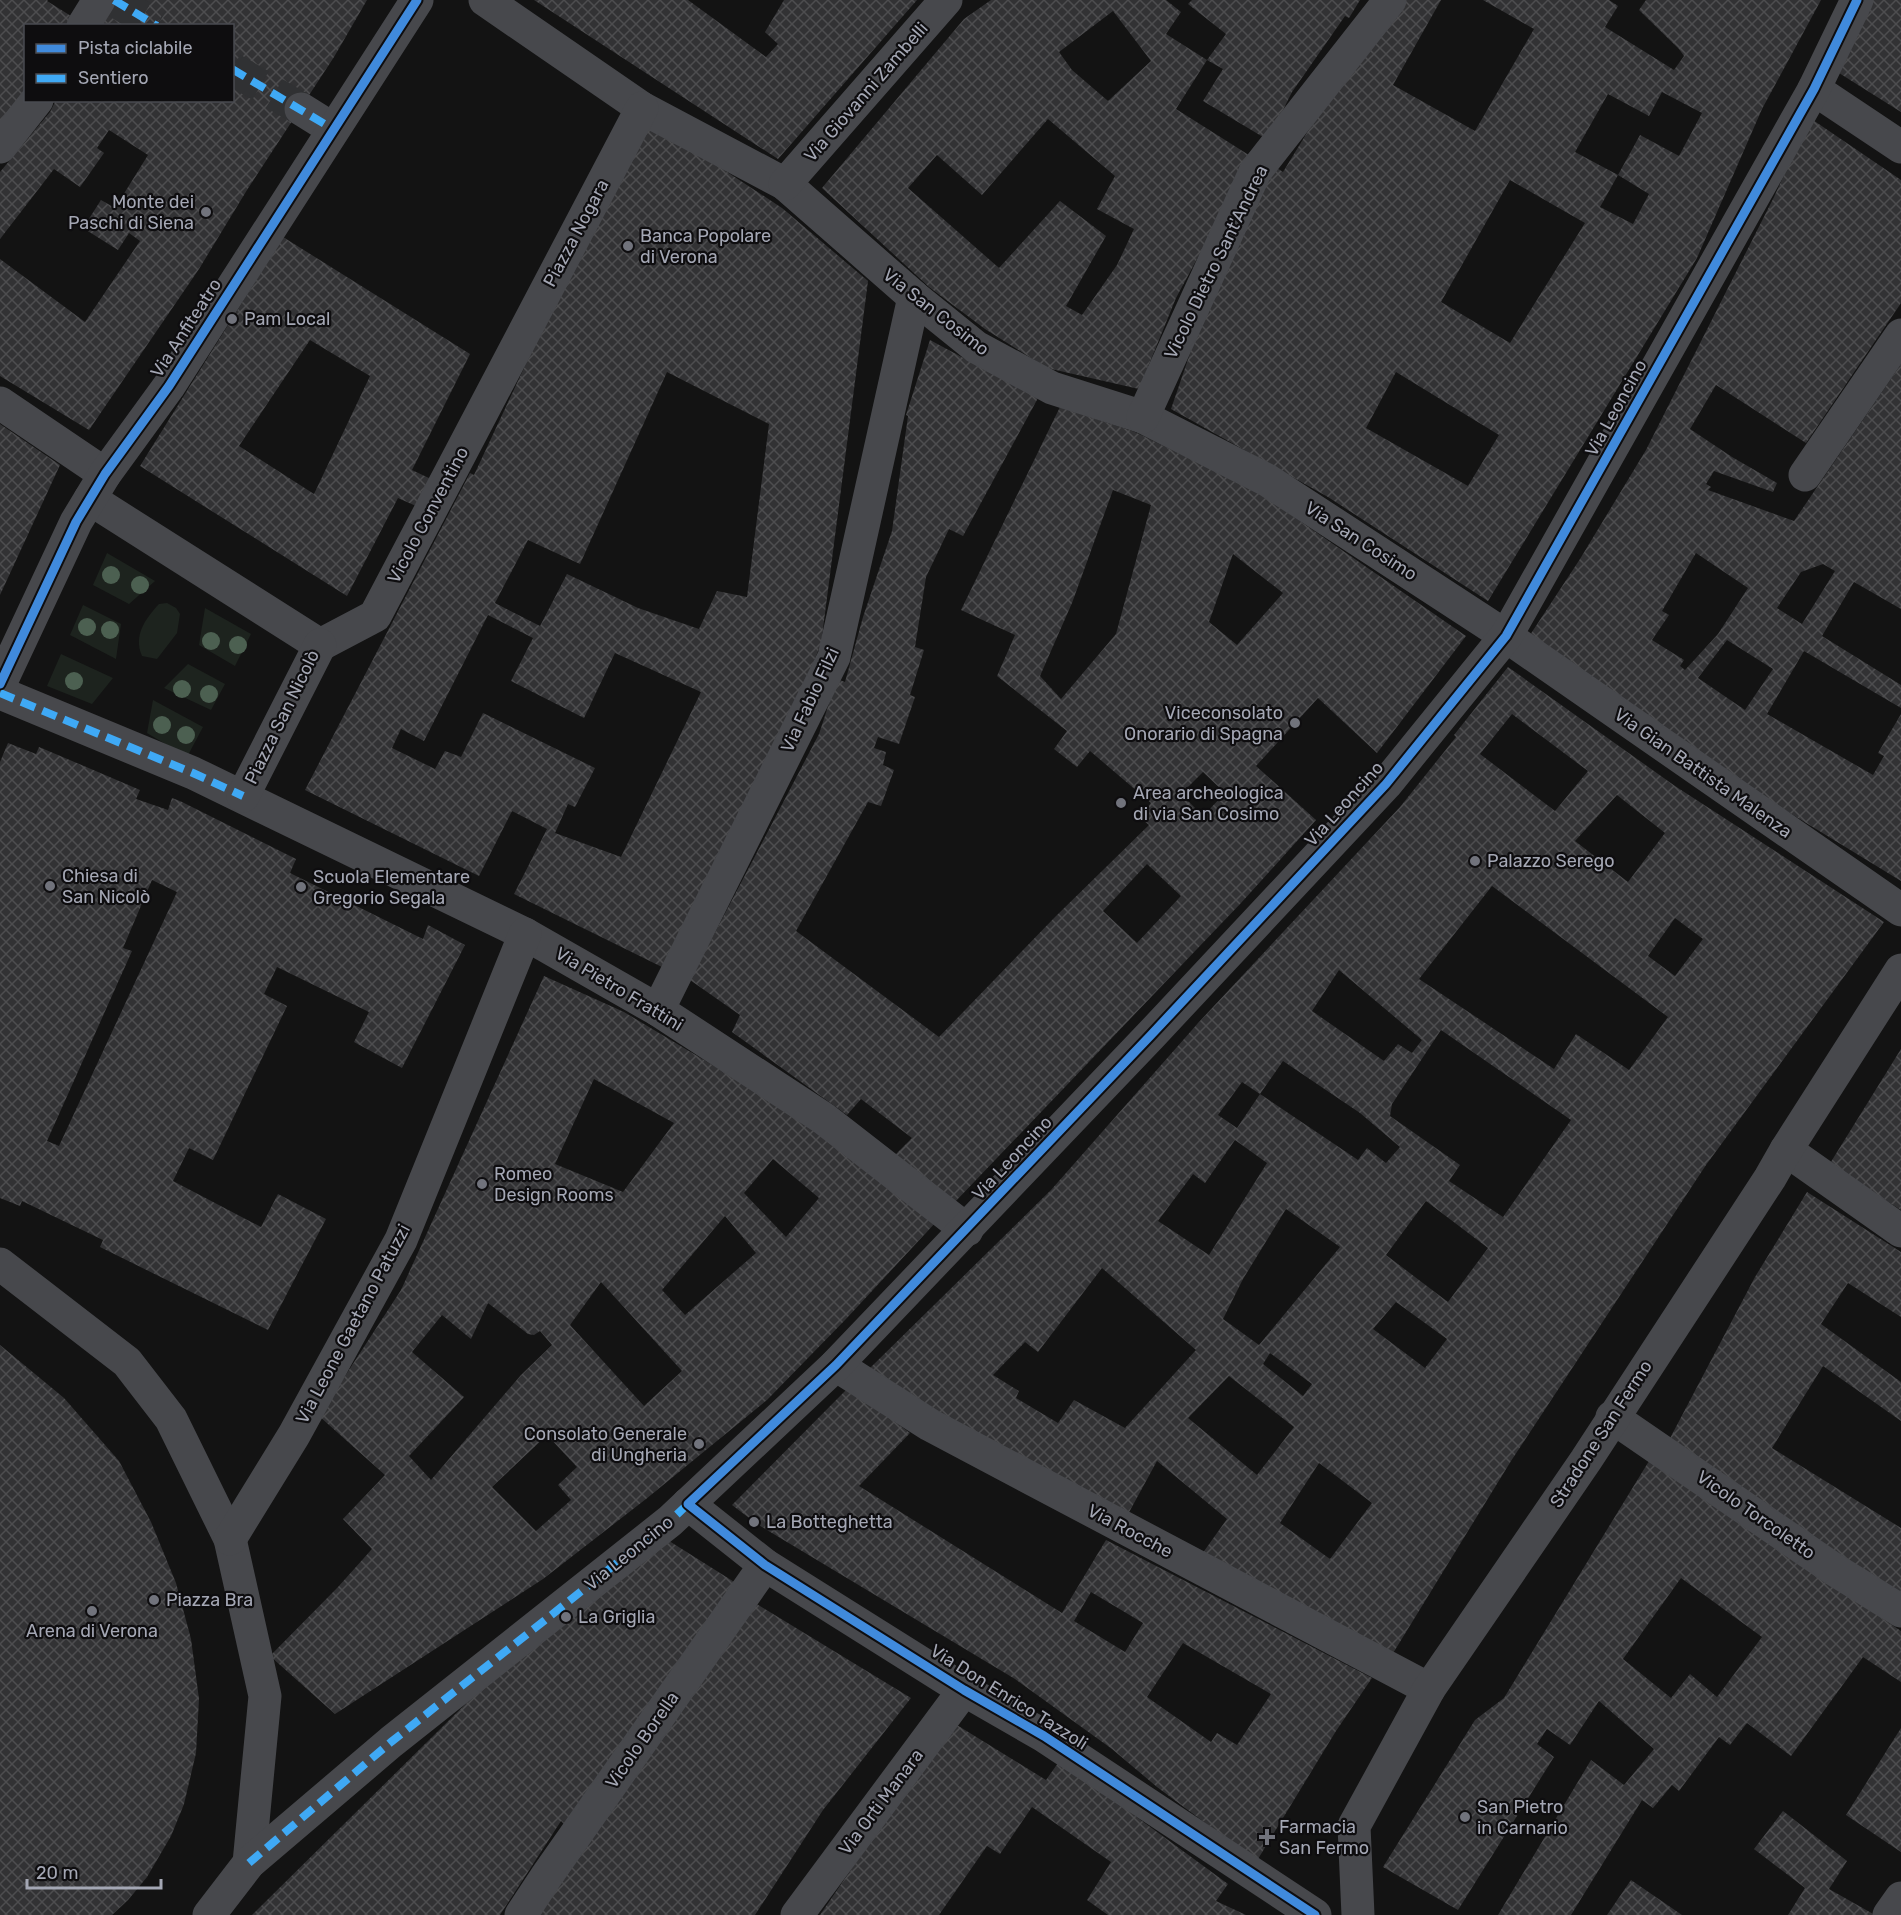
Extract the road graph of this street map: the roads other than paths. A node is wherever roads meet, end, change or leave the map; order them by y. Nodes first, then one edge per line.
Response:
1 (99, 0) edge
2 (417, 0) edge
3 (485, 0) edge
4 (946, 0) edge
5 (1390, 0) edge
6 (1857, 0) edge
7 (84, 24) edge
8 (1814, 89) junction
9 (35, 102) edge
10 (642, 108) junction
11 (301, 109) tunnel mouth
12 (333, 129) junction
13 (0, 147) edge
14 (1901, 147) edge
15 (785, 184) junction
16 (914, 297) junction
17 (1901, 335) edge
18 (510, 358) joint
19 (0, 403) edge
20 (1143, 417) junction
21 (1805, 476) dead end
22 (98, 486) junction
23 (1506, 636) junction
24 (320, 645) junction
25 (0, 684) edge
26 (0, 693) edge
27 (243, 796) junction
28 (1901, 910) edge
29 (525, 934) junction
30 (1901, 970) edge
31 (658, 1010) junction
32 (1786, 1150) junction
33 (967, 1230) junction
34 (1901, 1231) edge
35 (0, 1264) edge
36 (836, 1365) junction
37 (1612, 1417) junction
38 (688, 1504) junction
39 (230, 1539) junction
40 (765, 1565) junction
41 (1901, 1611) edge
42 (1429, 1689) junction
43 (964, 1690) junction
44 (249, 1863) junction
45 (1901, 1898) edge
46 (209, 1915) edge
47 (521, 1915) edge
48 (797, 1915) edge
49 (1315, 1915) edge
50 (1358, 1915) edge
51 (1889, 1915) edge

1 - 7 street
2 - 12 street, Via Anfiteatro
3 - 10 street, Via San Cosimo
4 - 15 street, Via Giovanni Zambelli
5 - 20 street, Vicolo Dietro Sant'Andrea
6 - 8 street, Via Leoncino
8 - 14 street
8 - 23 street, Via Leoncino
9 - 13 street
10 - 15 street, Via San Cosimo
10 - 18 street, Piazza Nogara
11 - 12 street
12 - 22 street, Via Anfiteatro
15 - 16 street, Via San Cosimo
16 - 20 street, Via San Cosimo
16 - 31 street, Via Fabio Filzi
17 - 21 street
18 - 24 street, Vicolo Conventino
19 - 22 street, Piazza San Nicolò
20 - 23 street, Via San Cosimo
22 - 24 street, Piazza San Nicolò
22 - 25 street, Via Anfiteatro
23 - 28 street, Via Gian Battista Malenza
23 - 33 street, Via Leoncino
24 - 27 street, Piazza San Nicolò
26 - 27 street, Piazza San Nicolò
27 - 29 street, Via Pietro Frattini
29 - 31 street, Via Pietro Frattini
29 - 39 street, Via Leone Gaetano Patuzzi
30 - 32 street, Stradone San Fermo
31 - 33 street, Via Pietro Frattini
32 - 34 street
32 - 37 street, Stradone San Fermo
33 - 36 street, Via Leoncino
35 - 39 street
36 - 38 street, Via Leoncino
36 - 42 street, Via Rocche
37 - 41 street, Vicolo Torcoletto
37 - 42 street, Stradone San Fermo
38 - 40 street, Via Don Enrico Tazzoli
38 - 44 street, Via Leoncino
39 - 44 street
40 - 43 street, Via Don Enrico Tazzoli
40 - 47 street, Vicolo Borella
42 - 50 street, Stradone San Fermo
43 - 48 street, Via Orti Manara
43 - 49 street, Via Don Enrico Tazzoli
44 - 46 street, Via Leoncino
45 - 51 street

